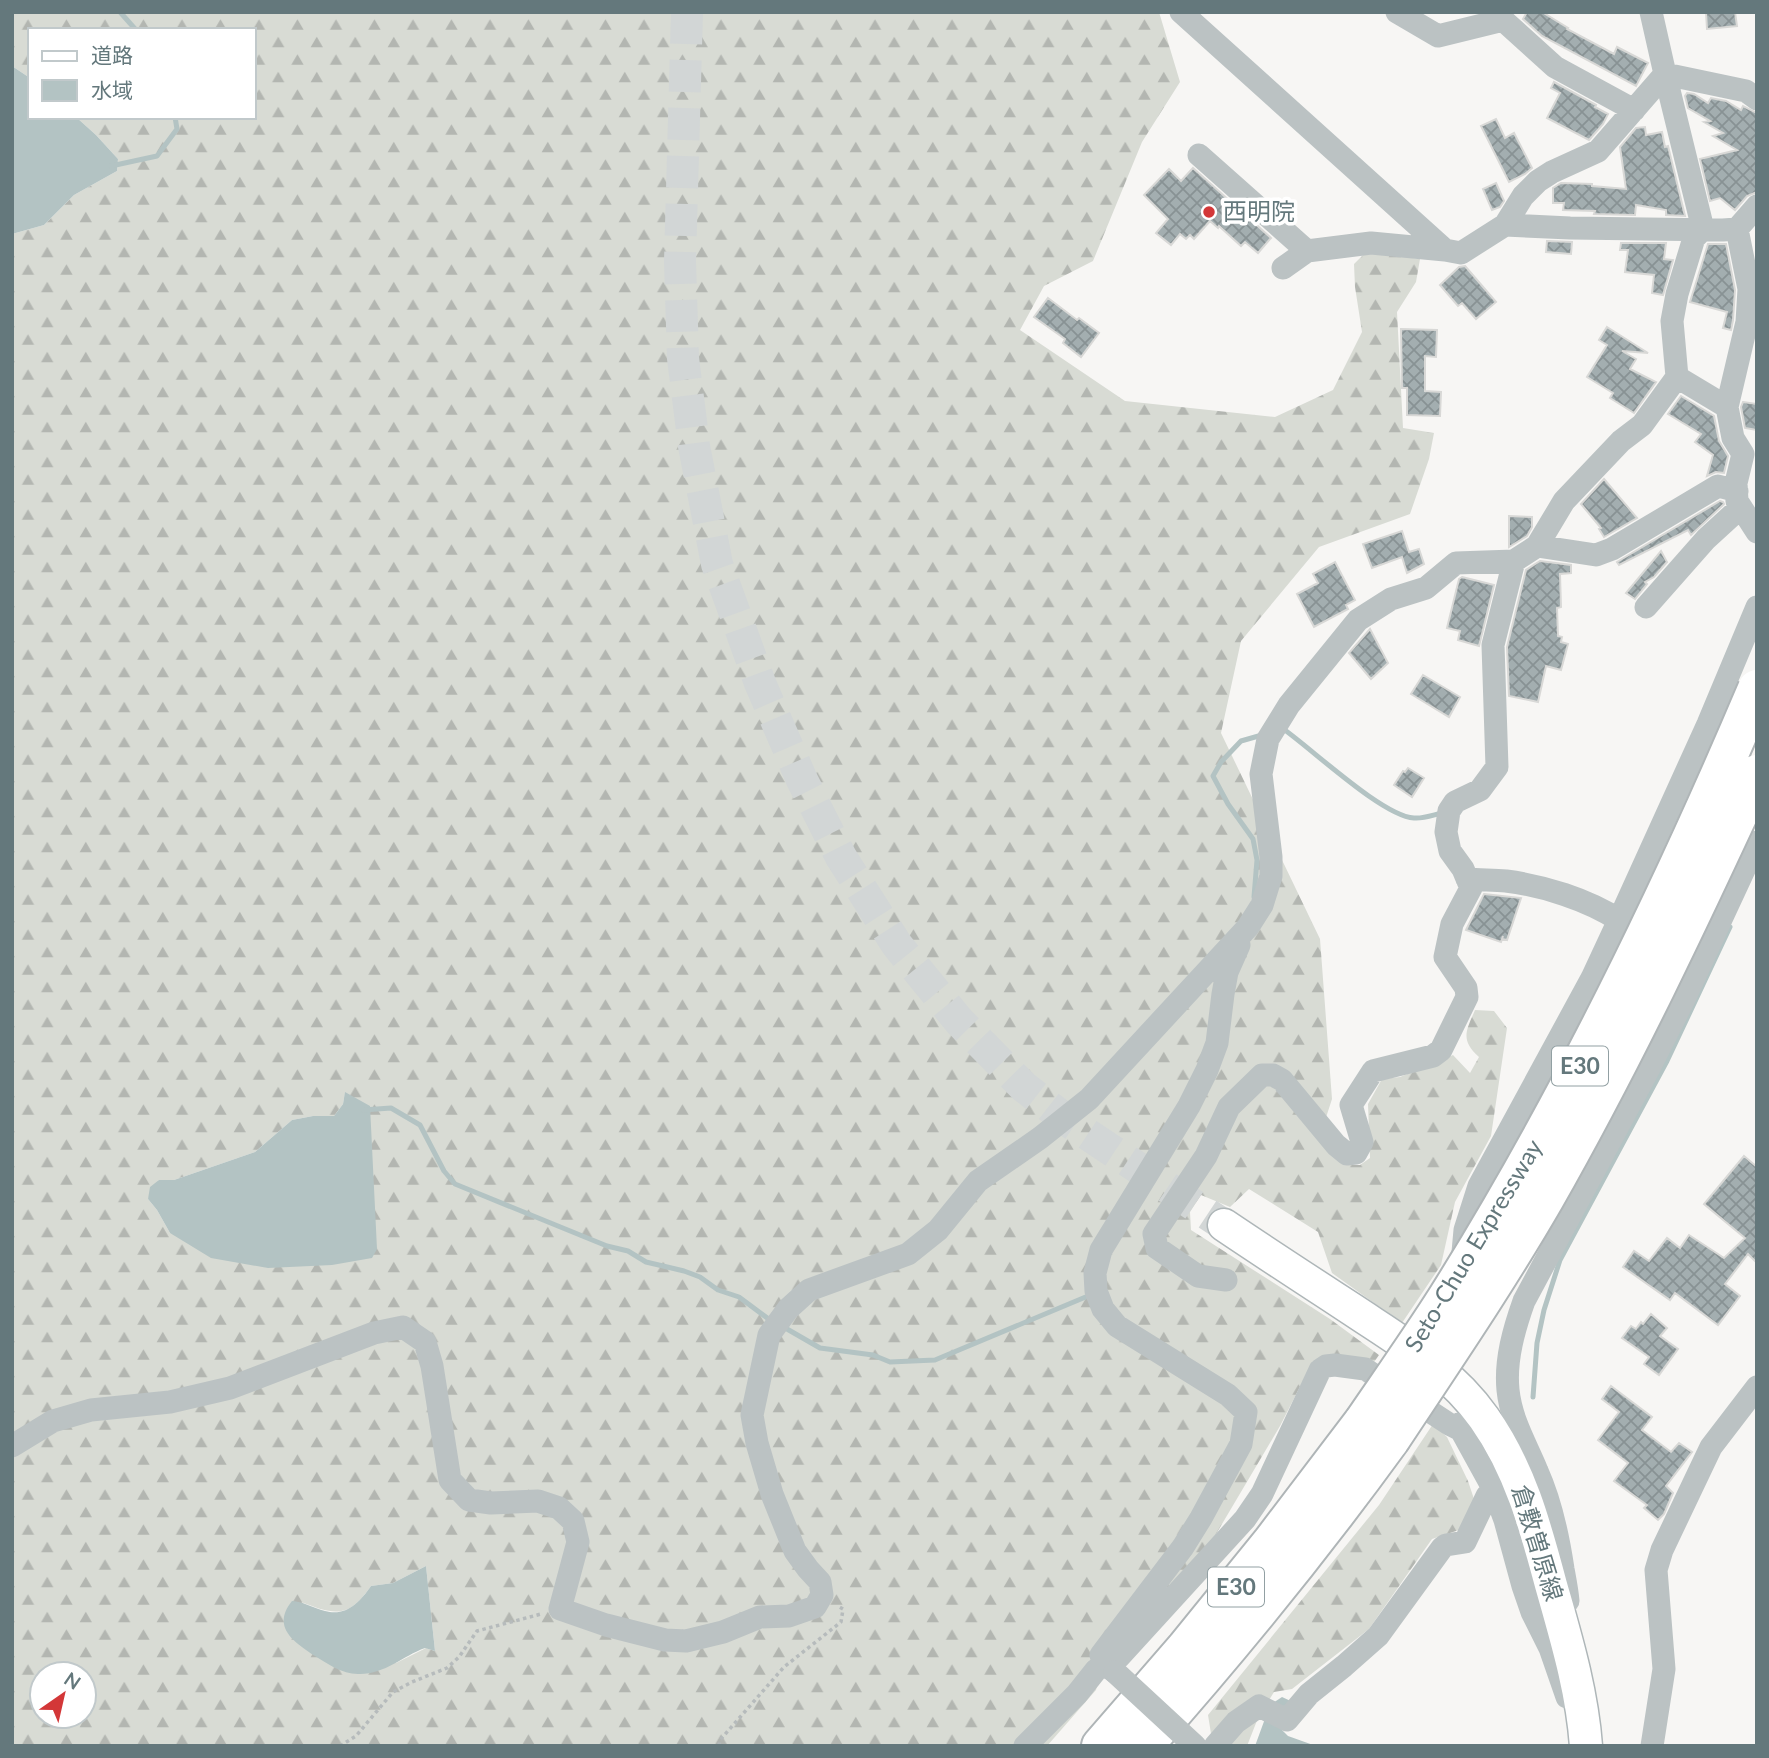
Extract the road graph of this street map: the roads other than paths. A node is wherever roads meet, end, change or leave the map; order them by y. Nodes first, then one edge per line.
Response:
1 (1181, 12) edge
2 (1397, 12) edge
3 (1651, 12) edge
4 (1665, 74) junction
5 (1753, 89) edge
6 (1634, 110) junction
7 (1199, 155) dead end
8 (1757, 206) edge
9 (1505, 225) junction
10 (1703, 229) junction
11 (1737, 229) junction
12 (1445, 250) junction
13 (1307, 251) junction
14 (1283, 268) dead end
15 (1677, 377) junction
16 (1727, 407) junction
17 (1739, 499) junction
18 (1757, 532) edge
19 (1537, 546) junction
20 (1514, 561) junction
21 (1646, 607) dead end
22 (1757, 607) edge
23 (1757, 689) edge
24 (1708, 724) junction
25 (1757, 747) edge
26 (1757, 774) edge
27 (1757, 842) edge
28 (1467, 879) junction
29 (1619, 920) junction
30 (1241, 935) junction
31 (1224, 1225) tunnel mouth
32 (1226, 1280) dead end
33 (1454, 1364) dead end
34 (1757, 1387) edge
35 (1377, 1430) junction
36 (12, 1446) edge
37 (1495, 1494) junction
38 (1565, 1636) junction
39 (1110, 1668) junction
40 (1025, 1746) edge
41 (1101, 1746) edge
42 (1143, 1746) edge
43 (1195, 1746) edge
44 (1215, 1746) edge
45 (1585, 1746) edge
46 (1652, 1746) edge

1 - 12 street
2 - 6 street
3 - 4 street
4 - 5 street
4 - 6 street
4 - 10 street
6 - 9 street
7 - 13 street
8 - 11 street
9 - 10 street
9 - 12 street
10 - 11 street
10 - 15 street
11 - 16 street
12 - 13 street
13 - 14 street
15 - 16 street
15 - 19 street
16 - 17 street
17 - 18 street
17 - 19 street
17 - 21 street
19 - 20 street
20 - 28 street
20 - 30 street
22 - 24 street
23 - 35 highway, Seto-Chuo Expressway / E30, bridge
24 - 25 street
24 - 29 street
26 - 35 highway, Seto-Chuo Expressway / E30, bridge
27 - 38 street
28 - 29 street
28 - 32 street
29 - 33 street
30 - 36 street
30 - 39 street
31 - 38 street, 倉敷曽原線
34 - 46 street
35 - 41 highway, Seto-Chuo Expressway / E30
35 - 42 highway, Seto-Chuo Expressway / E30
37 - 39 street
37 - 44 street
37 - 45 street
38 - 45 street, 倉敷曽原線
39 - 40 street
39 - 43 street, bridge

